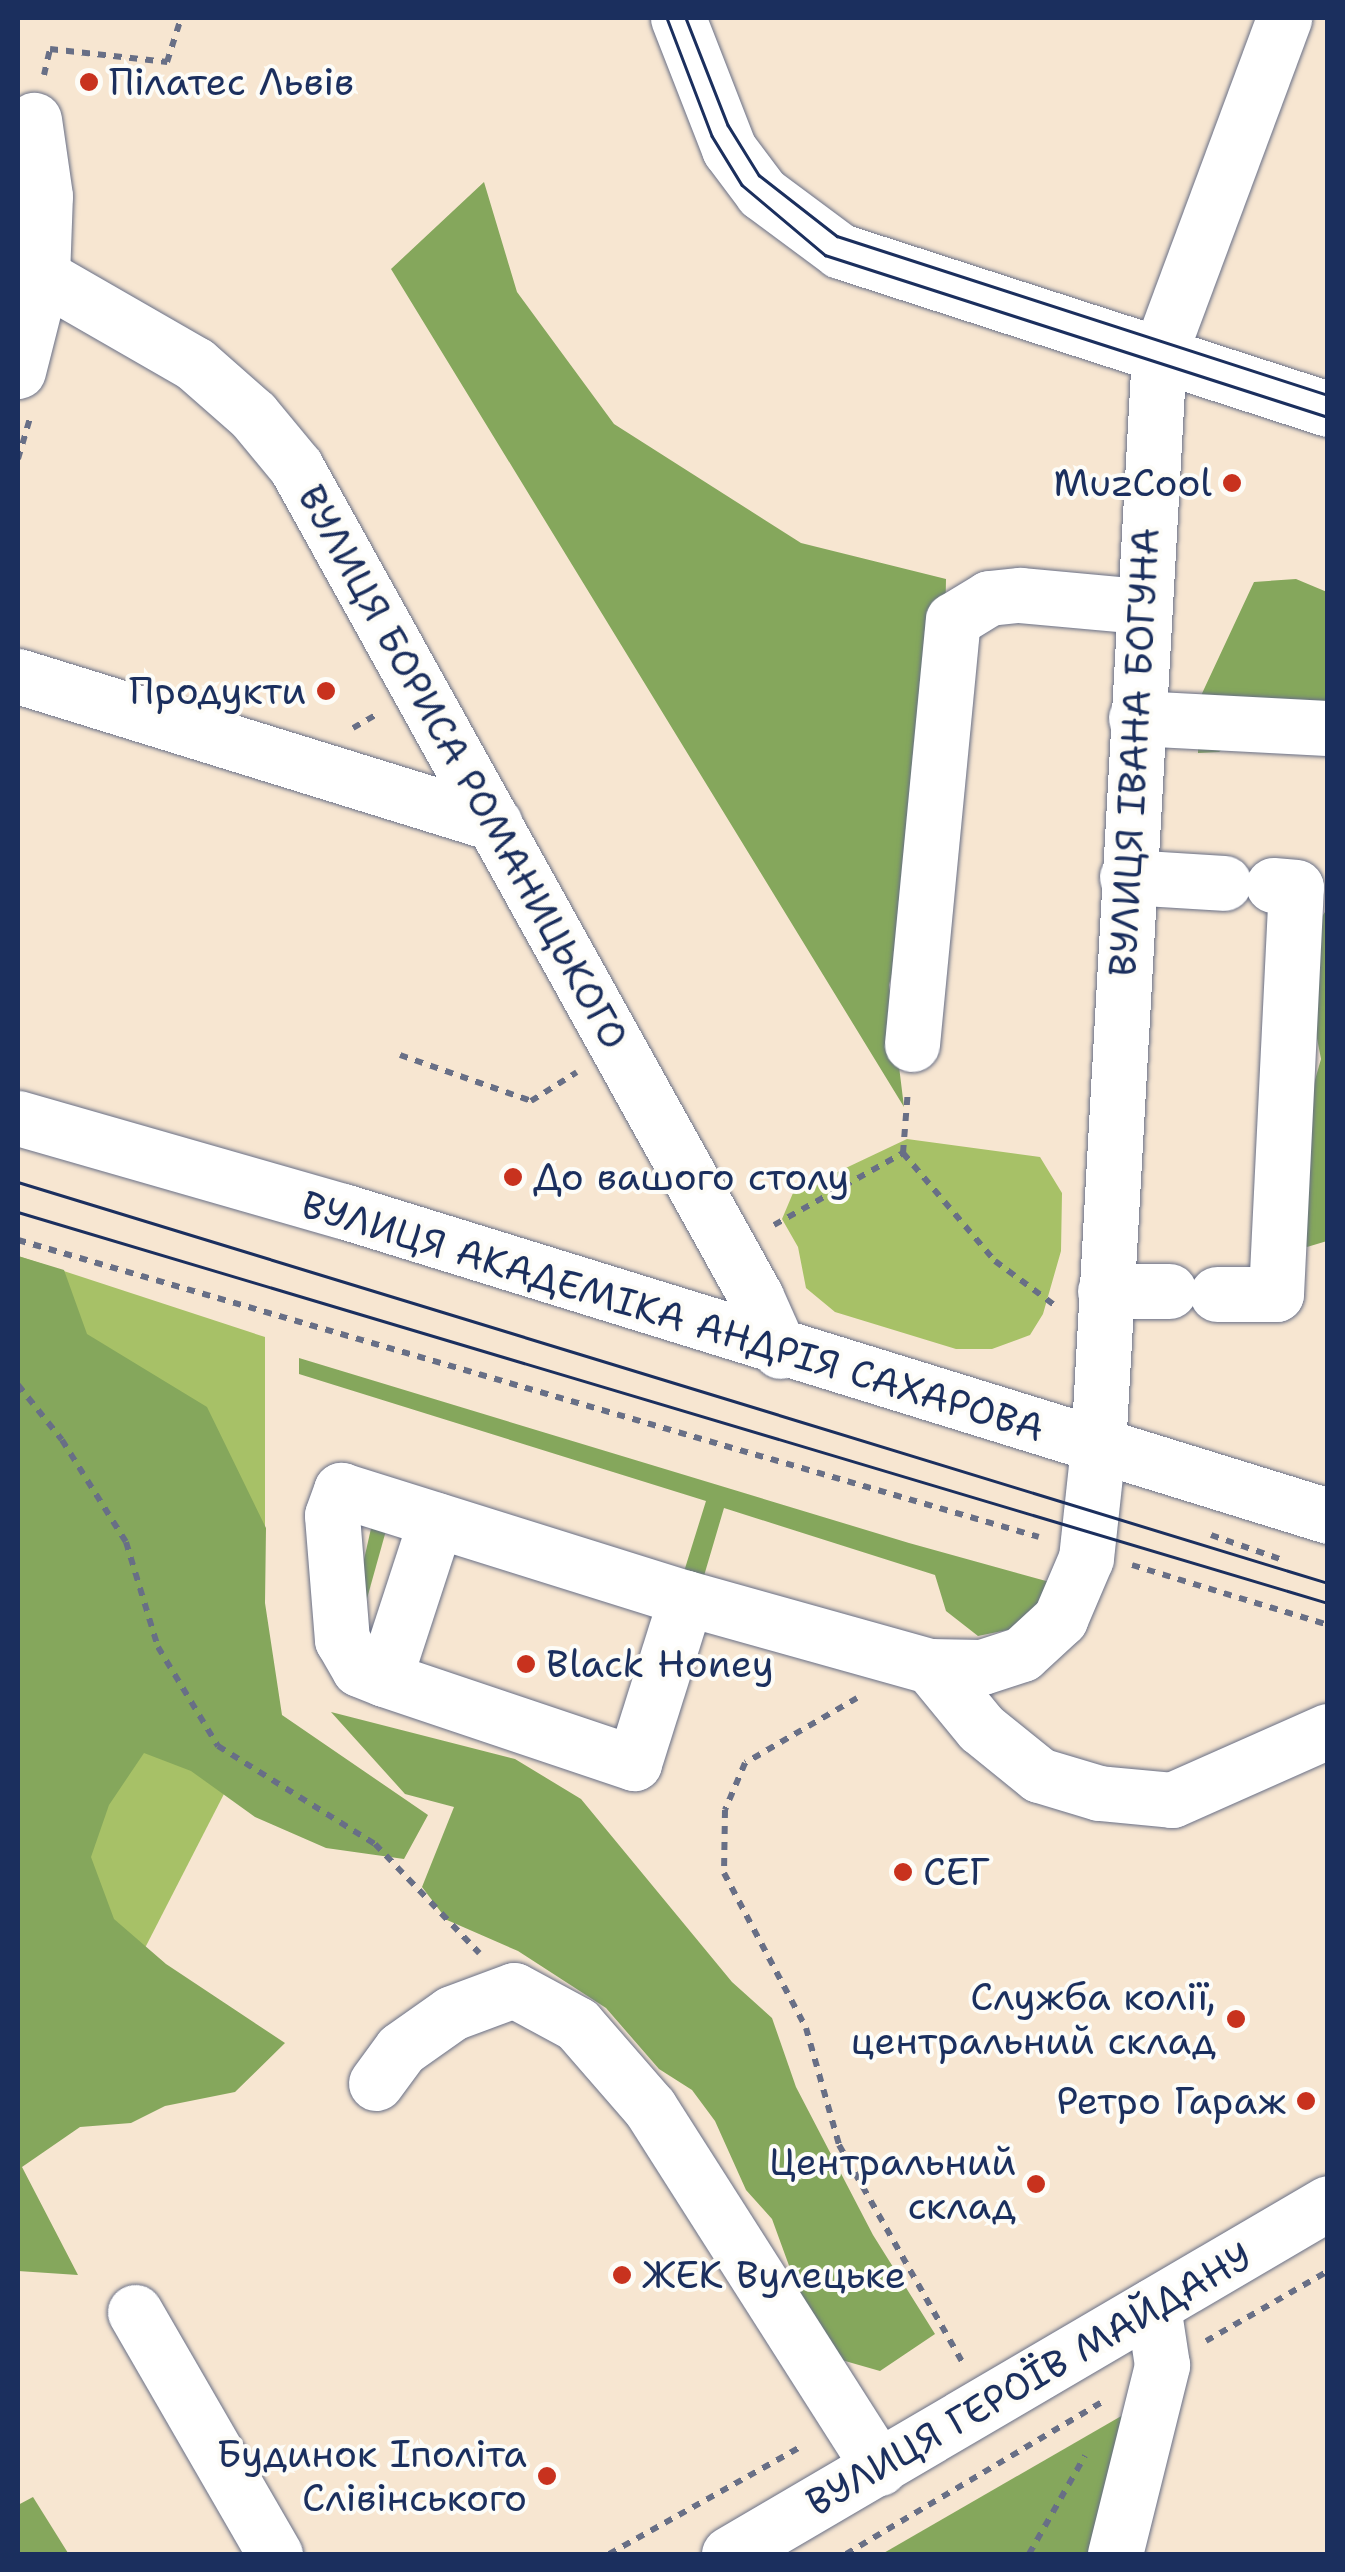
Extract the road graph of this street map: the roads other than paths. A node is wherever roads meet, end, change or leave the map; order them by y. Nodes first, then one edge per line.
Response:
1 (678, 18) edge
2 (1284, 18) edge
3 (34, 120) dead end
4 (42, 276) junction
5 (1158, 356) junction
6 (18, 371) edge
7 (1328, 409) edge
8 (1142, 606) junction
9 (18, 676) edge
10 (1136, 718) junction
11 (1328, 728) edge
12 (495, 824) junction
13 (1128, 877) junction
14 (912, 1044) road end
15 (18, 1118) edge
16 (1104, 1291) junction
17 (780, 1351) junction
18 (1098, 1448) junction
19 (1328, 1516) edge
20 (436, 1520) junction
21 (686, 1598) junction
22 (933, 1670) junction
23 (384, 1679) junction
24 (1328, 1731) edge
25 (376, 2083) dead end
26 (1328, 2203) edge
27 (1153, 2306) junction
28 (135, 2312) dead end
29 (879, 2468) junction
30 (275, 2554) edge
31 (730, 2554) edge
32 (1115, 2554) edge

1 - 5 street
2 - 5 street, ВУЛИЦЯ ІВАНА БОГУНА
3 - 4 street
4 - 6 street
4 - 12 street, ВУЛИЦЯ БОРИСА РОМАНИЦЬКОГО
5 - 7 street
5 - 8 street, ВУЛИЦЯ ІВАНА БОГУНА
8 - 10 street, ВУЛИЦЯ ІВАНА БОГУНА
8 - 14 street
9 - 12 street
10 - 11 street
10 - 13 street, ВУЛИЦЯ ІВАНА БОГУНА
12 - 17 street, ВУЛИЦЯ БОРИСА РОМАНИЦЬКОГО
13 - 16 street, ВУЛИЦЯ ІВАНА БОГУНА
13 - 16 street
15 - 17 street, ВУЛИЦЯ АКАДЕМІКА АНДРІЯ САХАРОВА
16 - 18 street, ВУЛИЦЯ ІВАНА БОГУНА
17 - 18 street, ВУЛИЦЯ АКАДЕМІКА АНДРІЯ САХАРОВА
18 - 19 street, ВУЛИЦЯ АКАДЕМІКА АНДРІЯ САХАРОВА
18 - 22 street, ВУЛИЦЯ ІВАНА БОГУНА
20 - 21 street, ВУЛИЦЯ ІВАНА БОГУНА
20 - 23 street
20 - 23 street, ВУЛИЦЯ ІВАНА БОГУНА
21 - 22 street, ВУЛИЦЯ ІВАНА БОГУНА
21 - 23 street
22 - 24 street
25 - 29 street
26 - 27 street, ВУЛИЦЯ ГЕРОЇВ МАЙДАНУ
27 - 29 street, ВУЛИЦЯ ГЕРОЇВ МАЙДАНУ
27 - 32 street
28 - 30 street
29 - 31 street, ВУЛИЦЯ ГЕРОЇВ МАЙДАНУ

